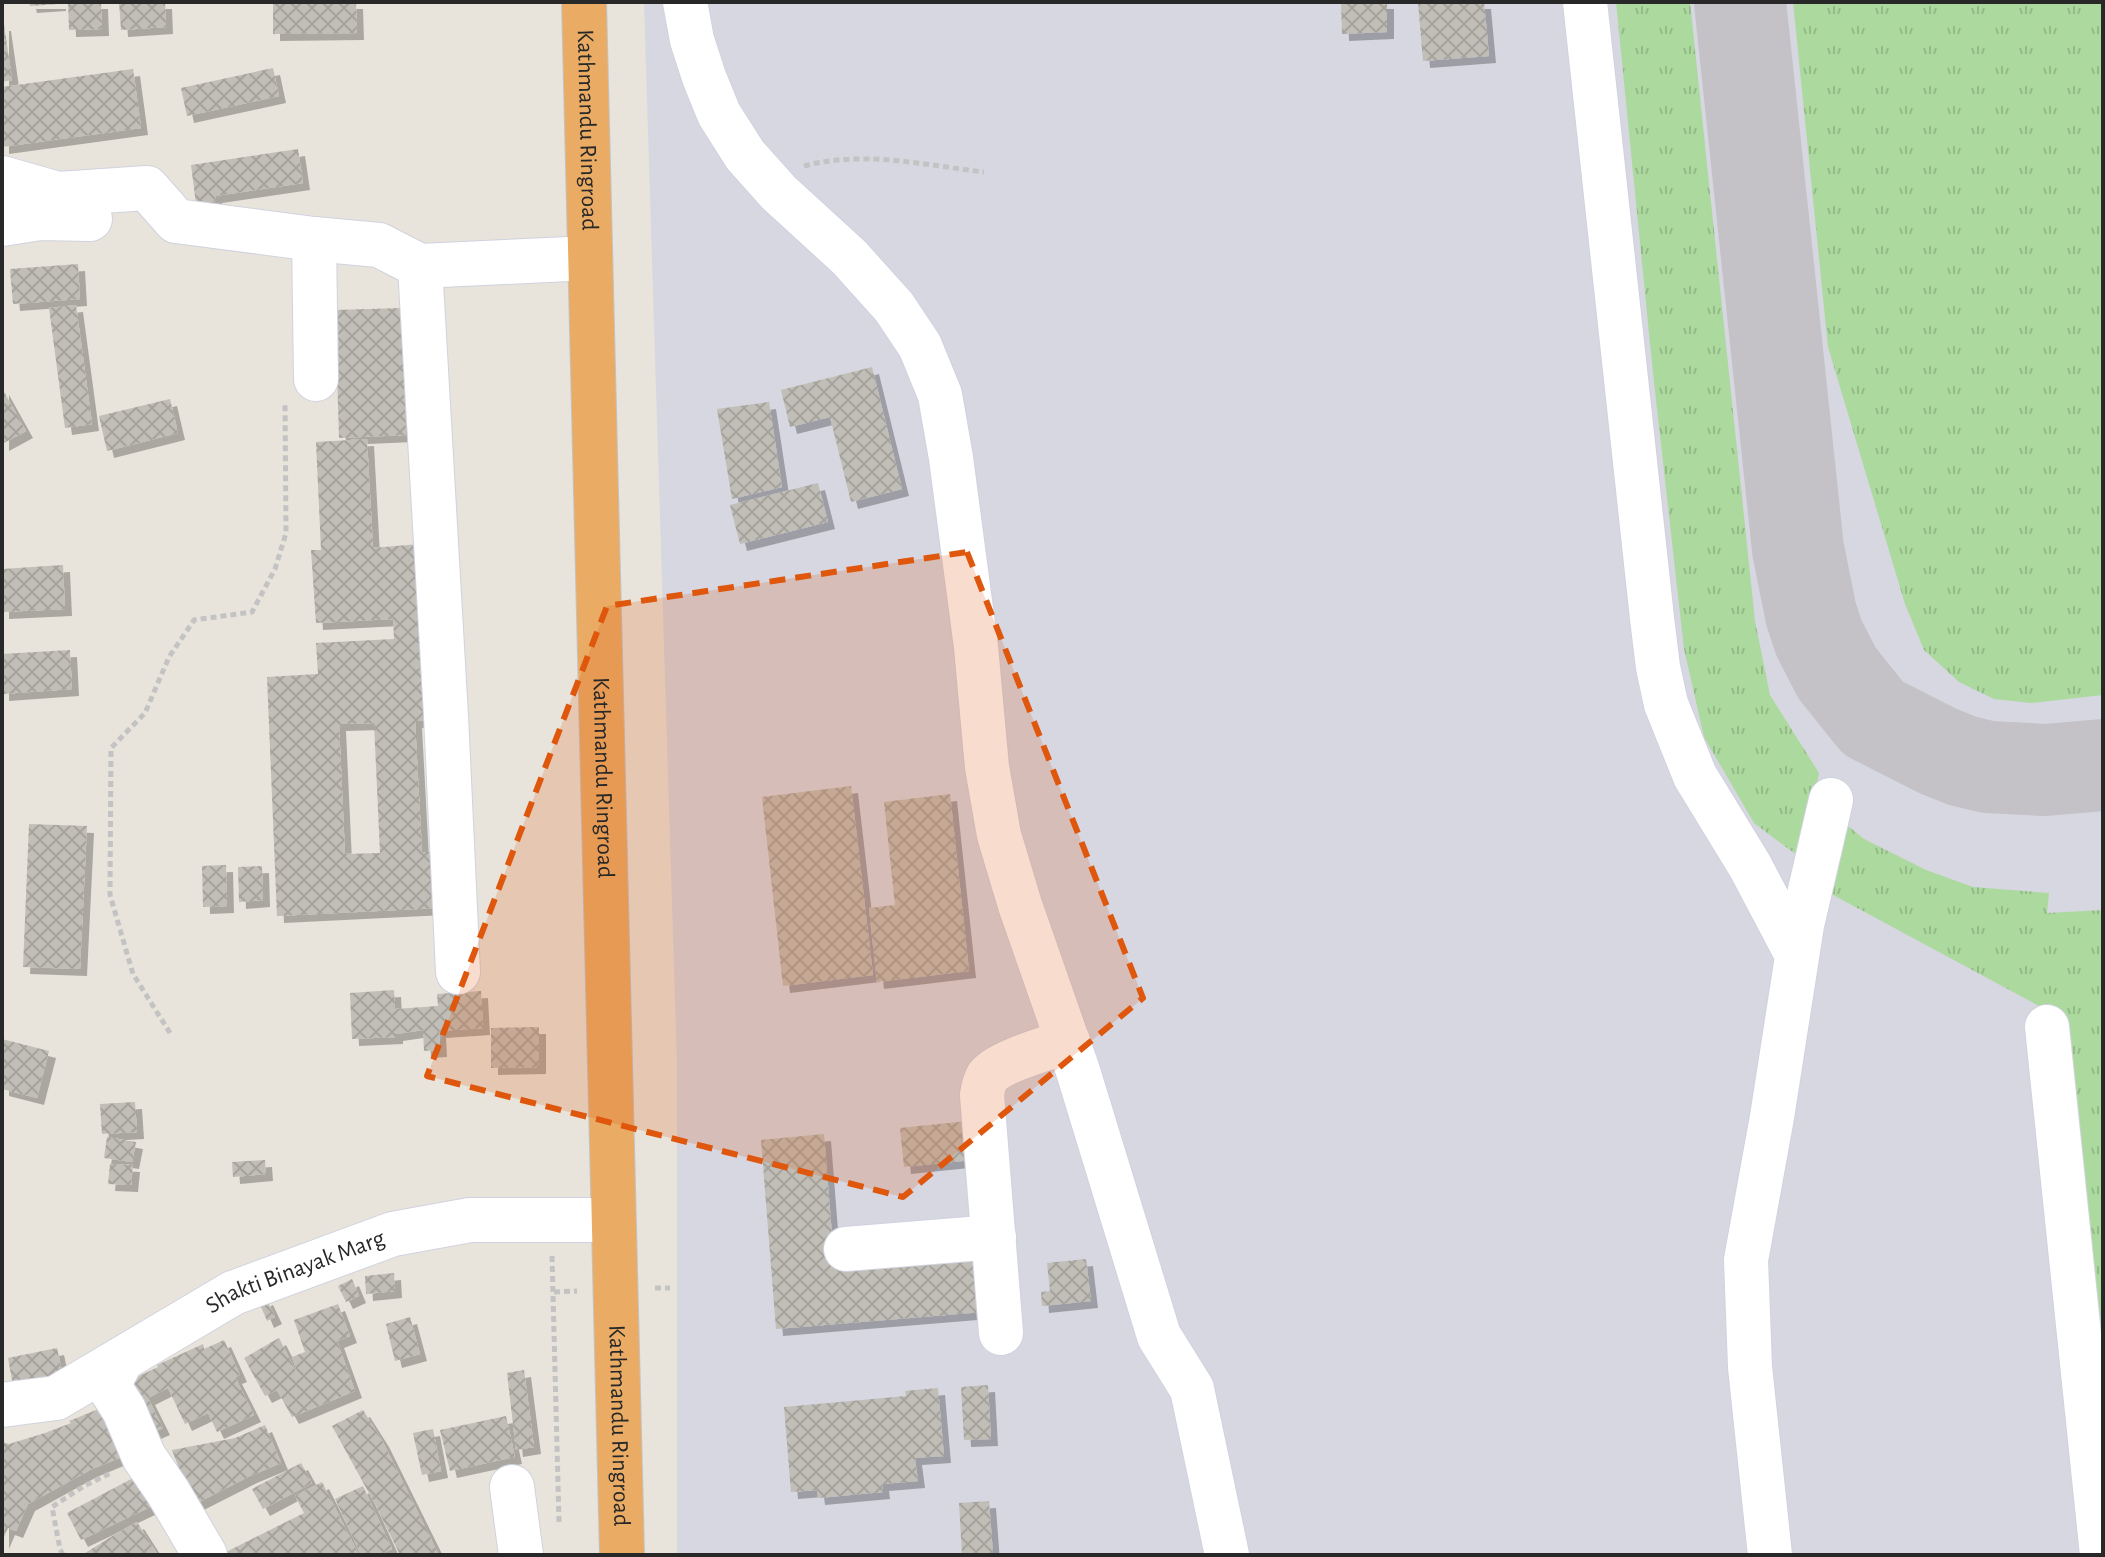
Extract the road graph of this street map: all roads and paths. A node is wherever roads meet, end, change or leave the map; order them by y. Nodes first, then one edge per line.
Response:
1 (584, 2) edge
2 (685, 2) edge
3 (1585, 2) edge
4 (984, 172) dead end
5 (2, 178) edge
6 (779, 193) junction
7 (176, 221) junction
8 (2, 224) edge
9 (314, 239) junction
10 (590, 258) junction
11 (420, 266) junction
12 (316, 379) joint
13 (1831, 800) dead end
14 (1797, 955) junction
15 (458, 972) dead end
16 (2047, 1027) dead end
17 (170, 1033) dead end
18 (1068, 1041) junction
19 (531, 1220) junction
20 (613, 1220) junction
21 (994, 1237) junction
22 (846, 1249) dead end
23 (1001, 1333) dead end
24 (122, 1359) junction
25 (2, 1405) edge
26 (144, 1457) junction
27 (512, 1487) dead end
28 (559, 1526) dead end
29 (63, 1555) edge
30 (205, 1555) edge
31 (521, 1555) edge
32 (622, 1555) edge
33 (1227, 1555) edge
34 (1770, 1555) edge
35 (2102, 1555) edge

1 - 10 highway, Kathmandu Ringroad
2 - 6 street
3 - 14 street
4 - 6 path
5 - 7 street
6 - 18 street
7 - 8 street
7 - 9 street
9 - 11 street
9 - 12 street
10 - 11 street
10 - 20 highway, Kathmandu Ringroad
11 - 15 street
12 - 17 path
13 - 14 street
14 - 34 street
16 - 35 street
18 - 21 street
18 - 33 street
19 - 20 street, Shakti Binayak Marg
19 - 24 street, Shakti Binayak Marg
19 - 28 path
20 - 32 highway, Kathmandu Ringroad
21 - 22 street
21 - 23 street
24 - 25 street, Shakti Binayak Marg
24 - 26 street
26 - 29 path
26 - 30 street
27 - 31 street

